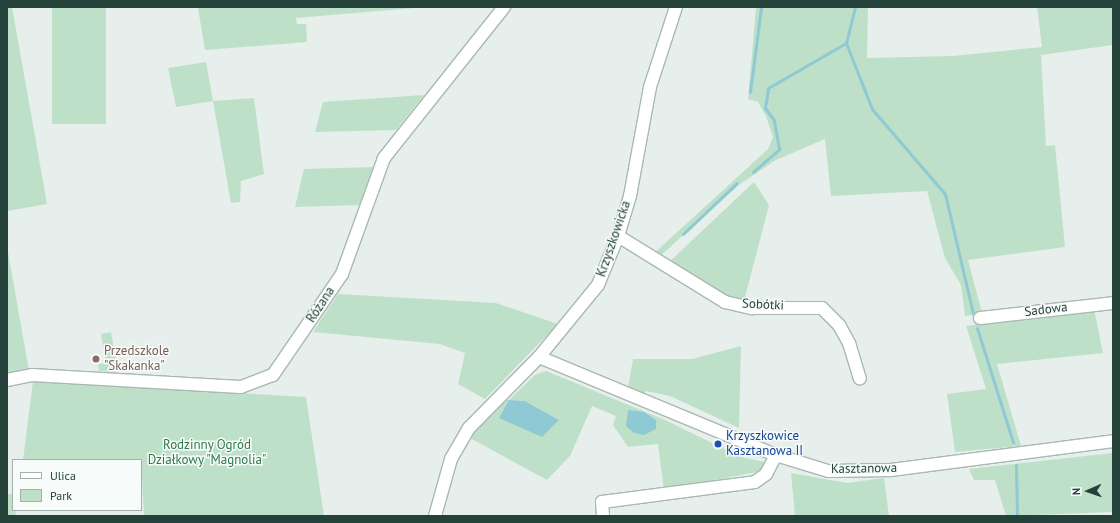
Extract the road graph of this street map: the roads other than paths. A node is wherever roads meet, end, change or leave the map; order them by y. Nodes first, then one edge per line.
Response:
1 (504, 7) edge
2 (676, 7) edge
3 (618, 236) junction
4 (1113, 303) edge
5 (980, 318) dead end
6 (539, 357) junction
7 (860, 378) dead end
8 (7, 380) edge
9 (1113, 441) edge
10 (776, 455) junction
11 (435, 516) edge
12 (603, 516) edge

1 - 8 street, Różana
2 - 3 street, Krzyszkowicka
3 - 6 street, Krzyszkowicka
3 - 7 street, Sobótki
4 - 5 street, Sadowa
6 - 10 street, Kasztanowa
6 - 11 street, Krzyszkowicka
9 - 10 street, Kasztanowa
10 - 12 street

